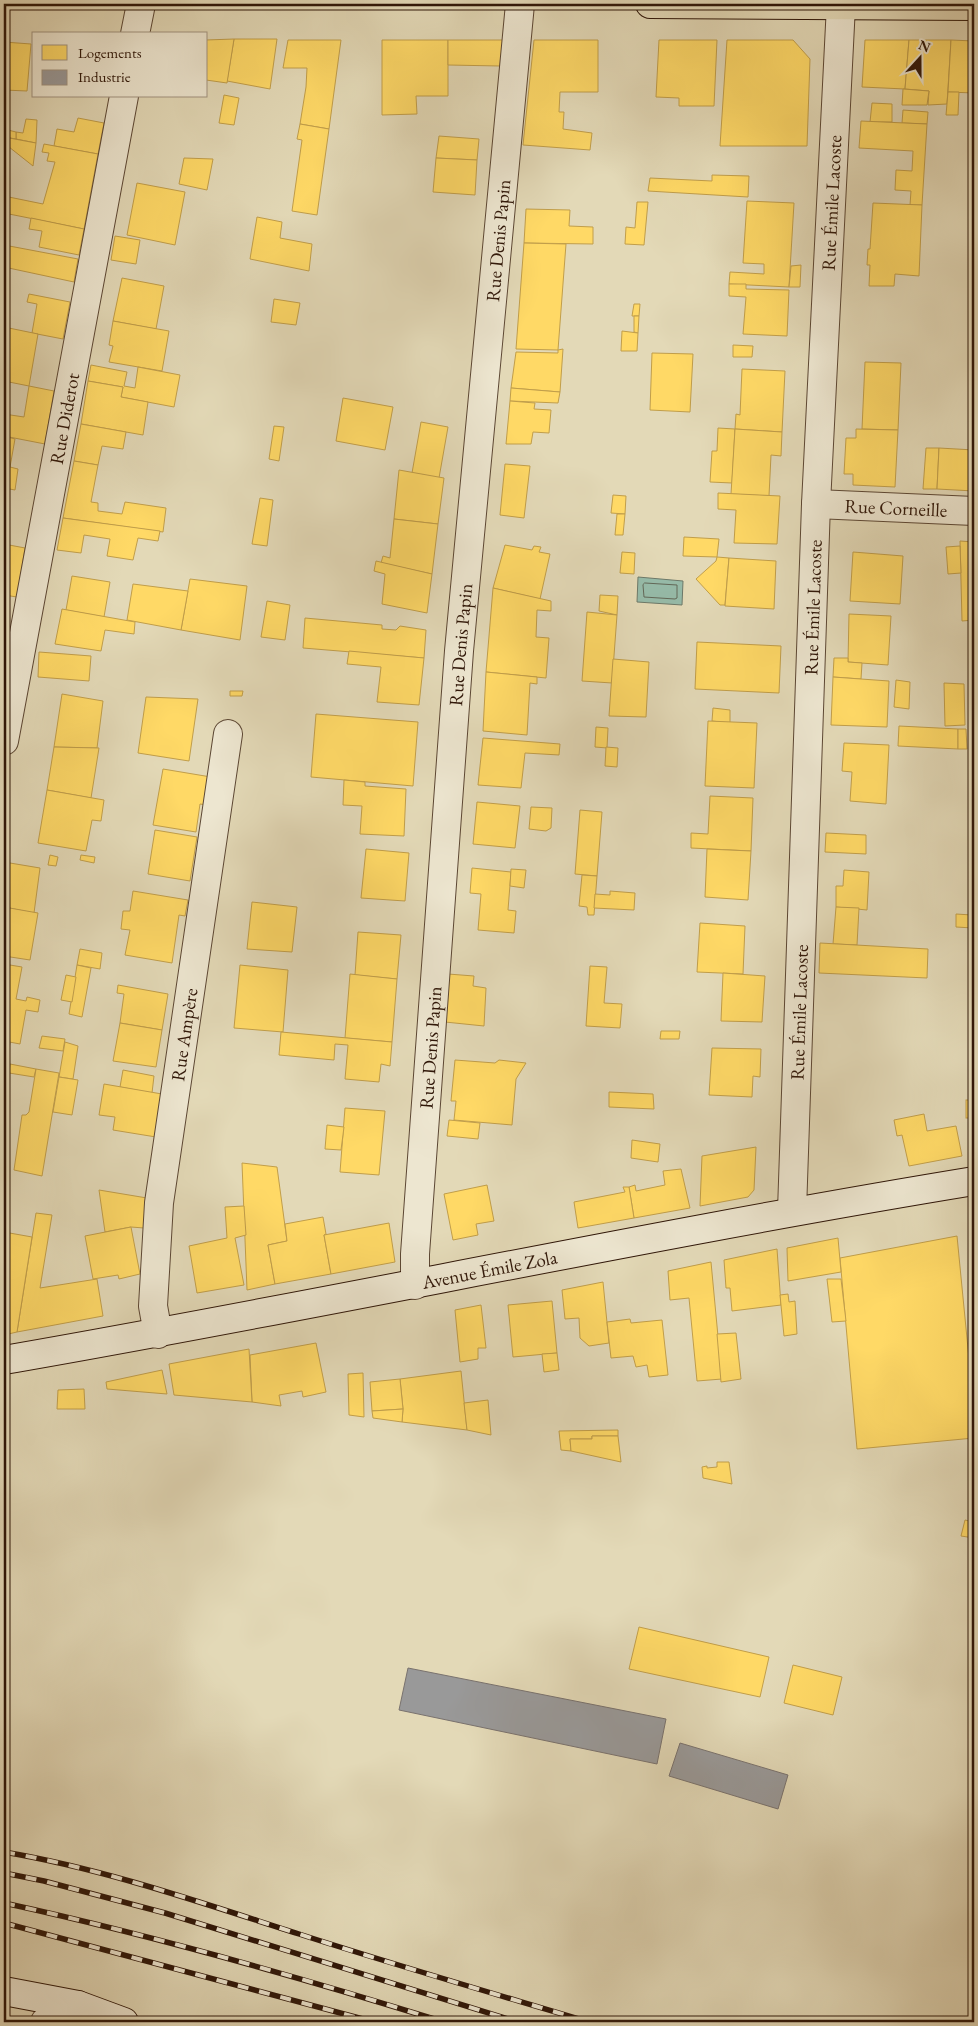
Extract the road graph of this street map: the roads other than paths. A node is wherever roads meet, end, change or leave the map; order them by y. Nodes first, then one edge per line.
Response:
1 (141, 4) edge
2 (520, 4) edge
3 (650, 4) edge
4 (841, 5) edge
5 (974, 6) edge
6 (135, 32) edge
7 (124, 98) edge
8 (816, 504) junction
9 (974, 511) edge
10 (228, 734) dead end
11 (4, 741) edge
12 (974, 1181) edge
13 (792, 1211) junction
14 (415, 1285) junction
15 (158, 1334) junction
16 (4, 1360) edge
17 (4, 1991) edge
18 (78, 2005) junction
19 (45, 2022) edge
20 (124, 2022) edge

1 - 6 street
2 - 14 street, Rue Denis Papin
3 - 4 main road
4 - 5 main road
4 - 8 street, Rue Émile Lacoste
7 - 11 street, Rue Diderot
8 - 9 street, Rue Corneille
8 - 13 street, Rue Émile Lacoste
10 - 15 street, Rue Ampère
12 - 13 street, Avenue Émile Zola
13 - 14 street, Avenue Émile Zola
14 - 15 street, Avenue Émile Zola
15 - 16 street, Avenue Émile Zola
17 - 18 street
18 - 19 street
18 - 20 street

